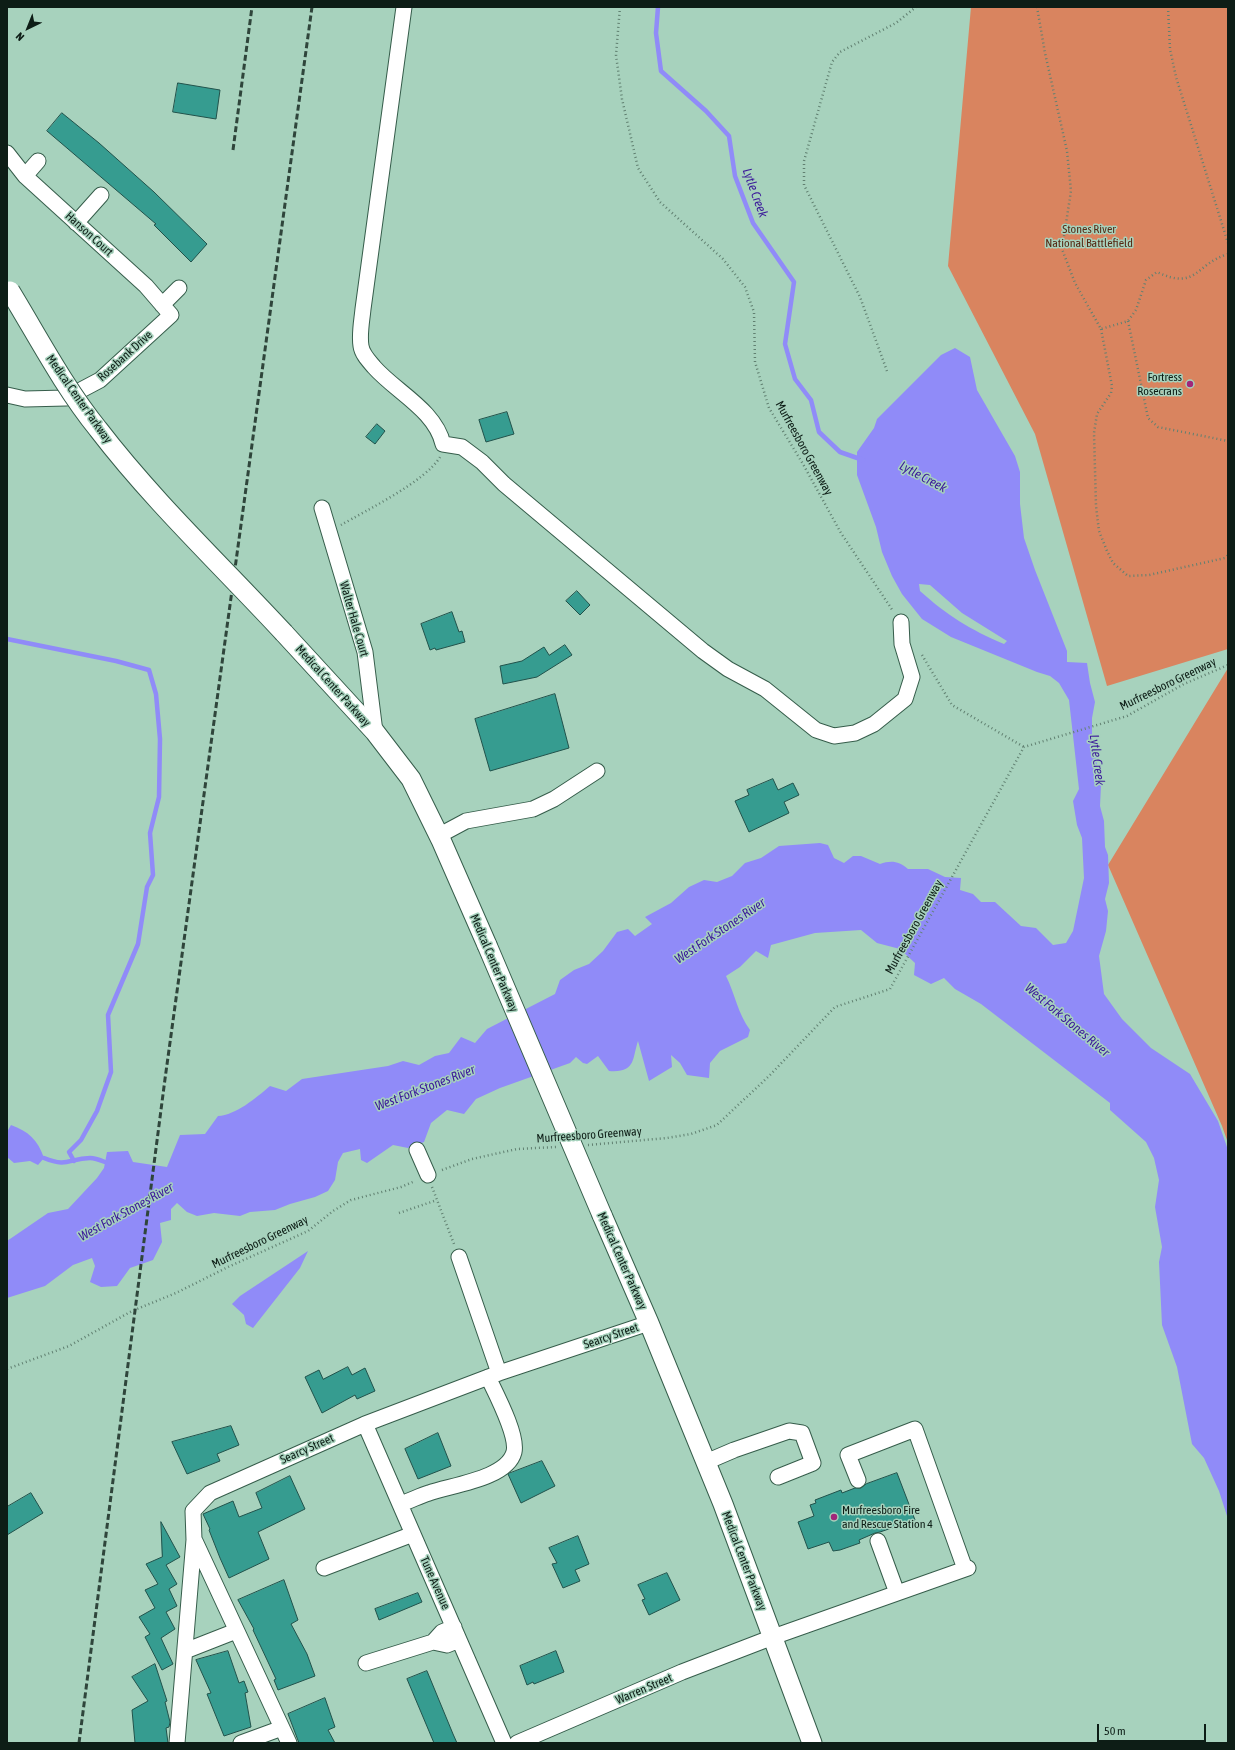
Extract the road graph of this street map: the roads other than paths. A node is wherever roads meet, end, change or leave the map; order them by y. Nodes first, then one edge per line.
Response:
1 (404, 7) edge
2 (7, 153) edge
3 (38, 161) dead end
4 (25, 176) junction
5 (101, 195) dead end
6 (76, 223) junction
7 (9, 288) edge
8 (179, 288) dead end
9 (167, 310) junction
10 (7, 395) edge
11 (322, 508) dead end
12 (901, 622) road end
13 (376, 732) junction
14 (598, 771) dead end
15 (438, 836) junction
16 (417, 1150) dead end
17 (428, 1175) road end
18 (459, 1257) road end
19 (650, 1323) junction
20 (493, 1375) junction
21 (365, 1424) junction
22 (706, 1462) junction
23 (778, 1477) dead end
24 (858, 1480) dead end
25 (400, 1504) junction
26 (413, 1534) junction
27 (194, 1540) junction
28 (878, 1541) dead end
29 (324, 1568) dead end
30 (897, 1593) junction
31 (236, 1631) junction
32 (457, 1634) junction
33 (773, 1637) junction
34 (184, 1651) junction
35 (366, 1663) dead end
36 (282, 1728) junction
37 (177, 1743) edge
38 (241, 1743) edge
39 (289, 1743) edge
40 (504, 1743) edge
41 (517, 1743) edge
42 (812, 1743) edge

1 - 12 street
2 - 4 street, Hanson Court
3 - 4 street
4 - 6 street, Hanson Court
5 - 6 street
6 - 9 street, Hanson Court
7 - 13 main road, Medical Center Parkway, bridge
8 - 9 street, Rosebank Drive
9 - 10 street, Rosebank Drive
11 - 13 street, Walter Hale Court
13 - 15 main road, Medical Center Parkway
14 - 15 street
15 - 19 main road, Medical Center Parkway, bridge
16 - 17 street
18 - 20 street
19 - 20 street, Searcy Street
19 - 22 main road, Medical Center Parkway
20 - 21 street, Searcy Street
20 - 25 street
21 - 25 street, Tune Avenue
21 - 27 street, Searcy Street
22 - 23 street
22 - 33 main road, Medical Center Parkway
24 - 30 street, Warren Street
25 - 26 street, Tune Avenue
26 - 29 street
26 - 32 street, Tune Avenue
27 - 31 street
27 - 34 street, Searcy Street
28 - 30 street
30 - 33 street, Warren Street
31 - 34 street
31 - 36 street
32 - 35 street
32 - 40 street, Tune Avenue
33 - 41 street, Warren Street
33 - 42 main road, Medical Center Parkway
34 - 37 street, Searcy Street
36 - 38 street
36 - 39 street

